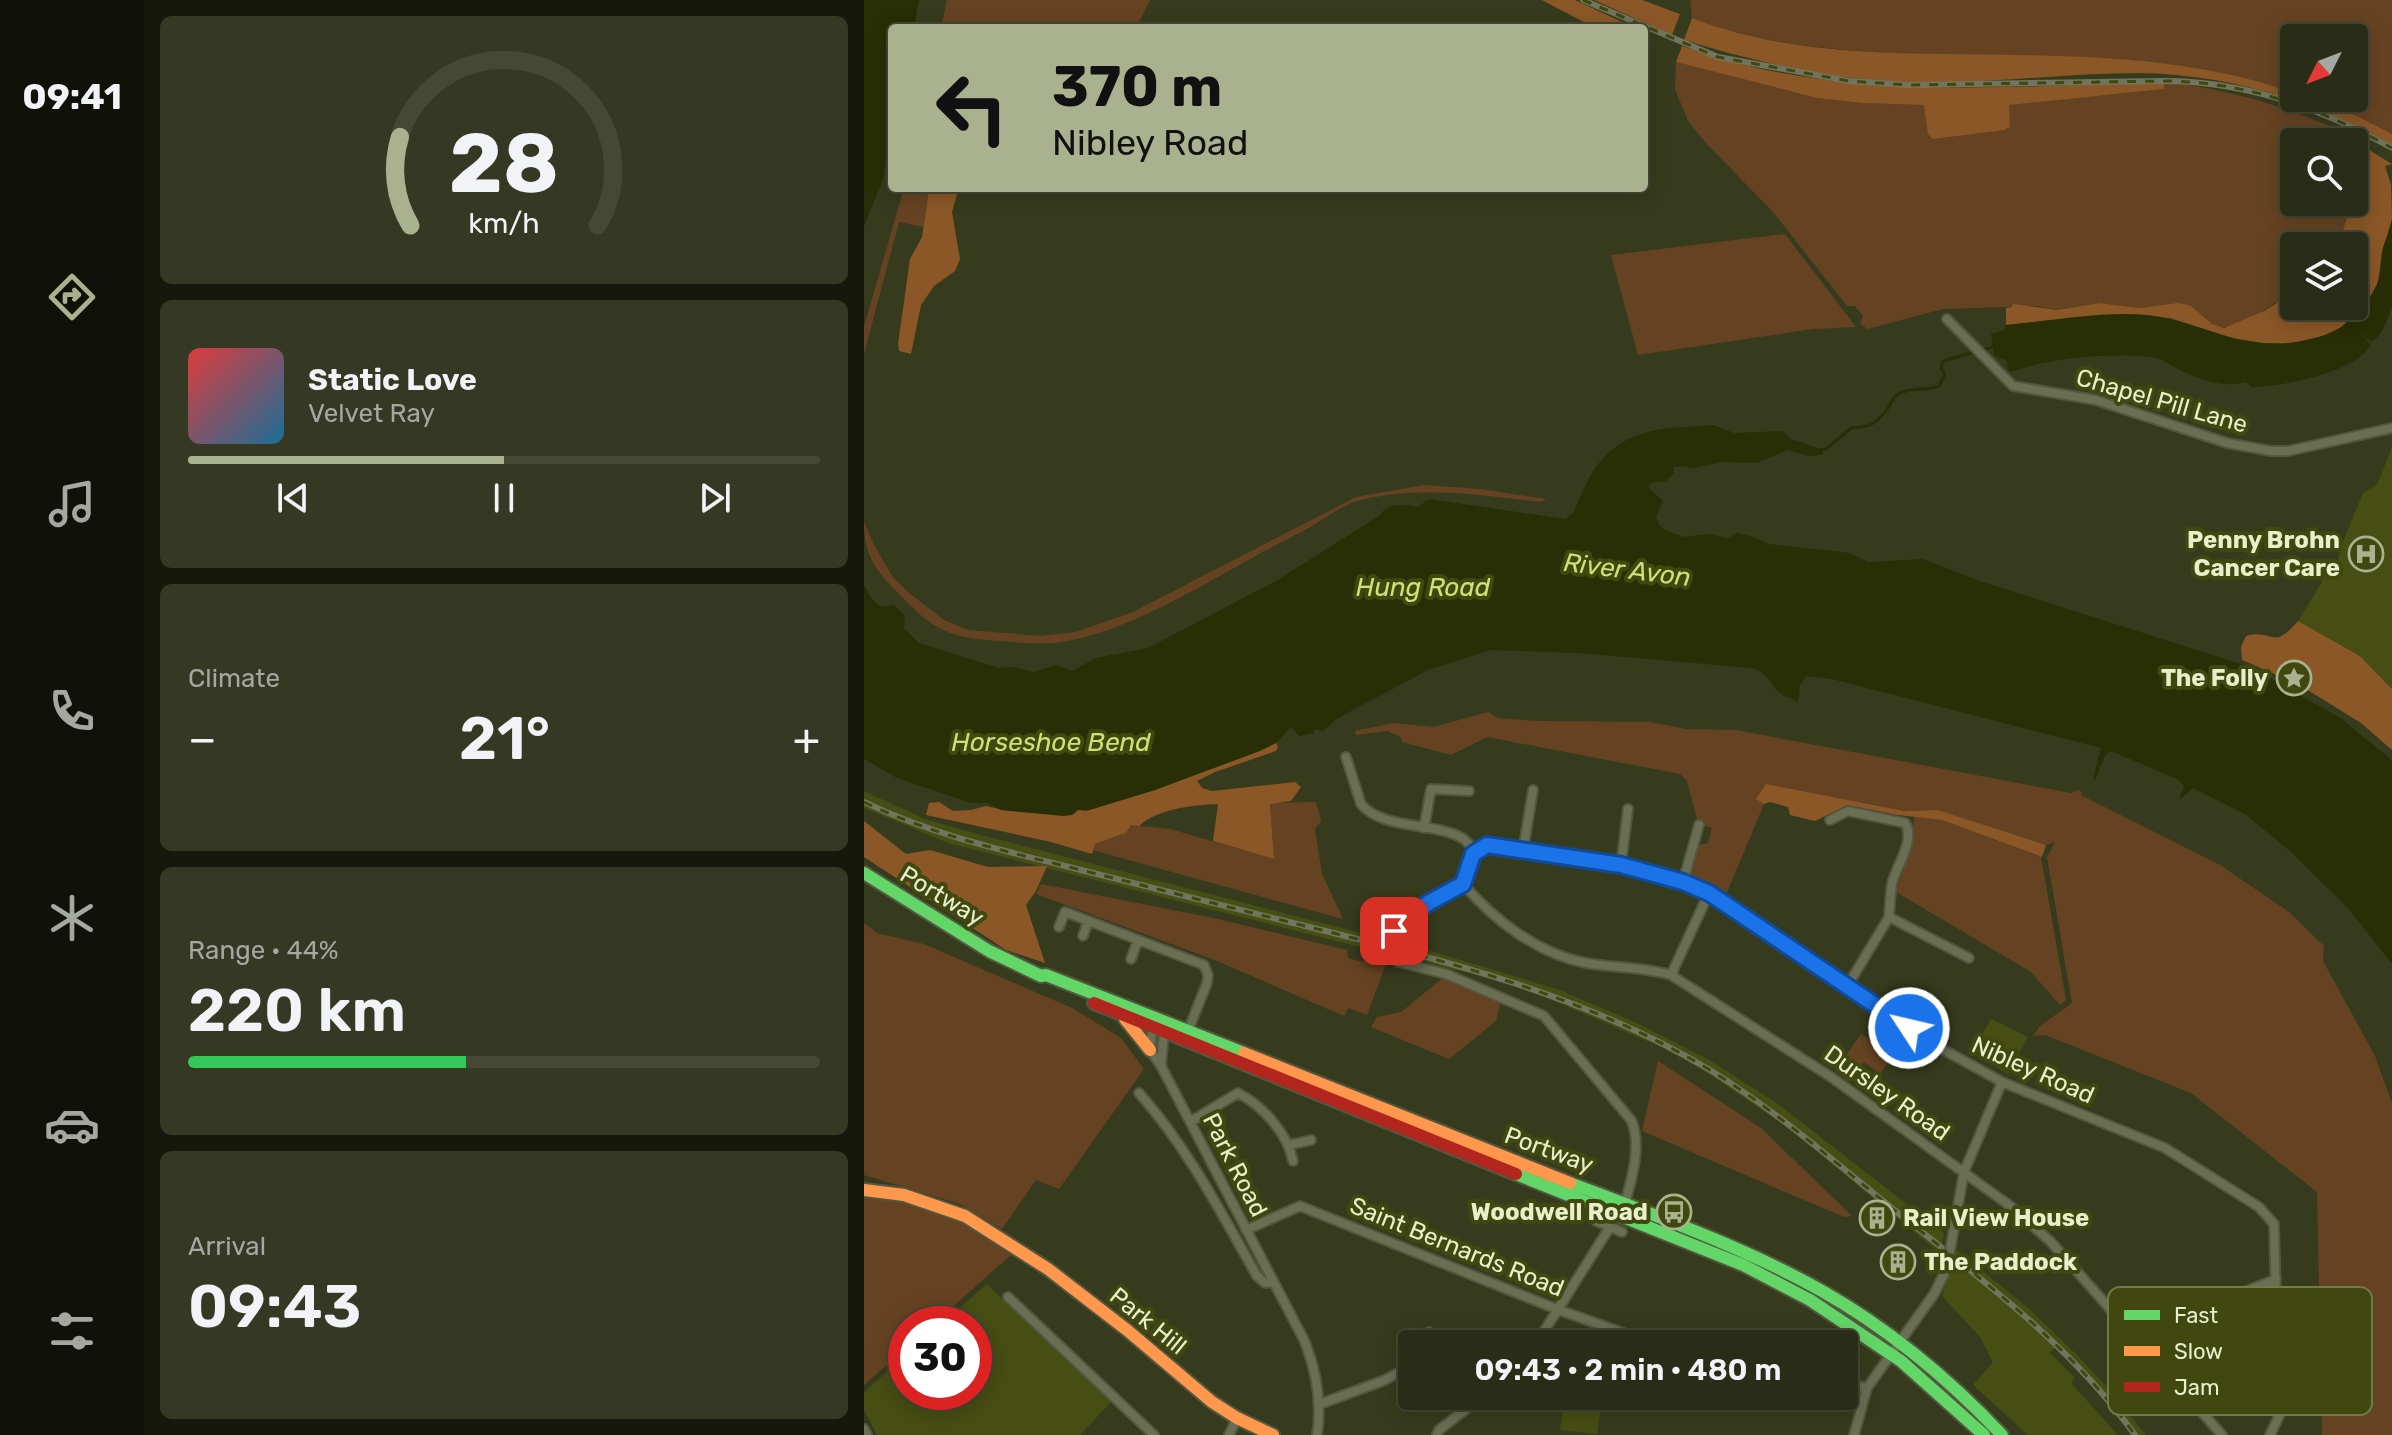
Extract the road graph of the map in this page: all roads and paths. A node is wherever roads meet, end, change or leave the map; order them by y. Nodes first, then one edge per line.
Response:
1 (1947, 319) dead end
2 (2392, 428) edge
3 (1346, 757) dead end
4 (1363, 767) dead end
5 (1351, 771) junction
6 (1533, 790) dead end
7 (1469, 791) dead end
8 (1628, 809) dead end
9 (1830, 820) dead end
10 (1699, 825) dead end
11 (1424, 828) junction
12 (1475, 851) junction
13 (1523, 851) junction
14 (1621, 865) junction
15 (864, 873) edge
16 (1683, 882) junction
17 (1463, 884) junction
18 (1709, 893) junction
19 (1889, 917) junction
20 (1088, 921) junction
21 (1059, 927) dead end
22 (1083, 936) dead end
23 (1138, 940) junction
24 (1969, 958) dead end
25 (1131, 959) dead end
26 (1671, 975) junction
27 (1041, 976) junction
28 (1848, 985) junction
29 (1122, 1015) junction
30 (1159, 1024) junction
31 (1186, 1036) junction
32 (1150, 1050) junction
33 (1161, 1066) junction
34 (2002, 1082) junction
35 (1139, 1093) dead end
36 (1190, 1122) junction
37 (1311, 1140) dead end
38 (1289, 1145) junction
39 (1293, 1161) dead end
40 (1964, 1172) junction
41 (864, 1190) edge
42 (1625, 1203) junction
43 (1596, 1221) dead end
44 (1610, 1227) junction
45 (1246, 1230) junction
46 (1622, 1232) dead end
47 (2276, 1279) junction
48 (1273, 1282) junction
49 (2256, 1287) edge
50 (2276, 1287) edge
51 (1023, 1295) dead end
52 (1008, 1297) dead end
53 (1015, 1304) junction
54 (2108, 1304) edge
55 (1559, 1310) junction
56 (1545, 1330) edge
57 (1615, 1330) edge
58 (1896, 1347) junction
59 (1398, 1373) edge
60 (1858, 1386) edge
61 (1867, 1388) junction
62 (1320, 1404) junction
63 (1465, 1410) edge
64 (2205, 1415) edge
65 (2279, 1415) edge
66 (1237, 1418) junction
67 (864, 1429) edge
68 (867, 1435) edge
69 (1154, 1435) edge
70 (1229, 1435) edge
71 (1273, 1435) edge
72 (1317, 1435) edge
73 (1437, 1435) edge
74 (1854, 1435) edge
75 (1984, 1435) edge
76 (2002, 1435) edge
77 (2222, 1435) edge
78 (2270, 1435) edge

1 - 2 street, Chapel Pill Lane
3 - 5 street
4 - 5 street
5 - 11 street
6 - 13 street
7 - 11 street
8 - 14 street
9 - 19 street
10 - 16 street
11 - 12 street
12 - 13 street, Nibley Road
12 - 17 street
13 - 14 street, Nibley Road
14 - 16 street, Nibley Road
15 - 27 main road, Portway
16 - 18 street, Nibley Road
17 - 26 street, Dursley Road
17 - 42 street, bridge
18 - 26 street
18 - 28 street, Nibley Road
19 - 24 street
19 - 28 street
20 - 21 street
20 - 22 street
20 - 23 street
23 - 25 street
23 - 31 street
26 - 40 street, Dursley Road
27 - 29 main road, Portway
27 - 30 main road, Portway
28 - 34 street, Nibley Road
29 - 30 main road, Portway
29 - 32 main road
30 - 31 main road, Portway
30 - 32 street
30 - 33 street
31 - 42 main road, Portway
31 - 58 main road, Portway
32 - 33 street, Park Road
33 - 36 street, Park Road
34 - 40 street
34 - 47 street, Nibley Road
35 - 48 street, Park Road
36 - 38 street
36 - 45 street, Park Road
37 - 38 street
38 - 39 street
40 - 54 street, Dursley Road
40 - 58 street, bridge
41 - 66 main road, Park Hill
42 - 58 main road, Portway
43 - 44 street
44 - 46 street
44 - 55 street
45 - 48 street, Park Road
45 - 55 street, Saint Bernards Road
47 - 49 street
47 - 50 street, Nibley Road
48 - 62 street, Park Road
51 - 53 street
52 - 53 street
53 - 69 street
55 - 56 street
55 - 57 street, Saint Bernards Road
58 - 61 street
58 - 75 main road, Portway
58 - 76 main road, Portway
59 - 62 street
60 - 61 street
61 - 74 street
62 - 72 street, Park Road
63 - 73 street
64 - 77 street, Dursley Road
65 - 78 street, Nibley Road
66 - 70 street
66 - 71 main road, Park Hill
67 - 68 street

